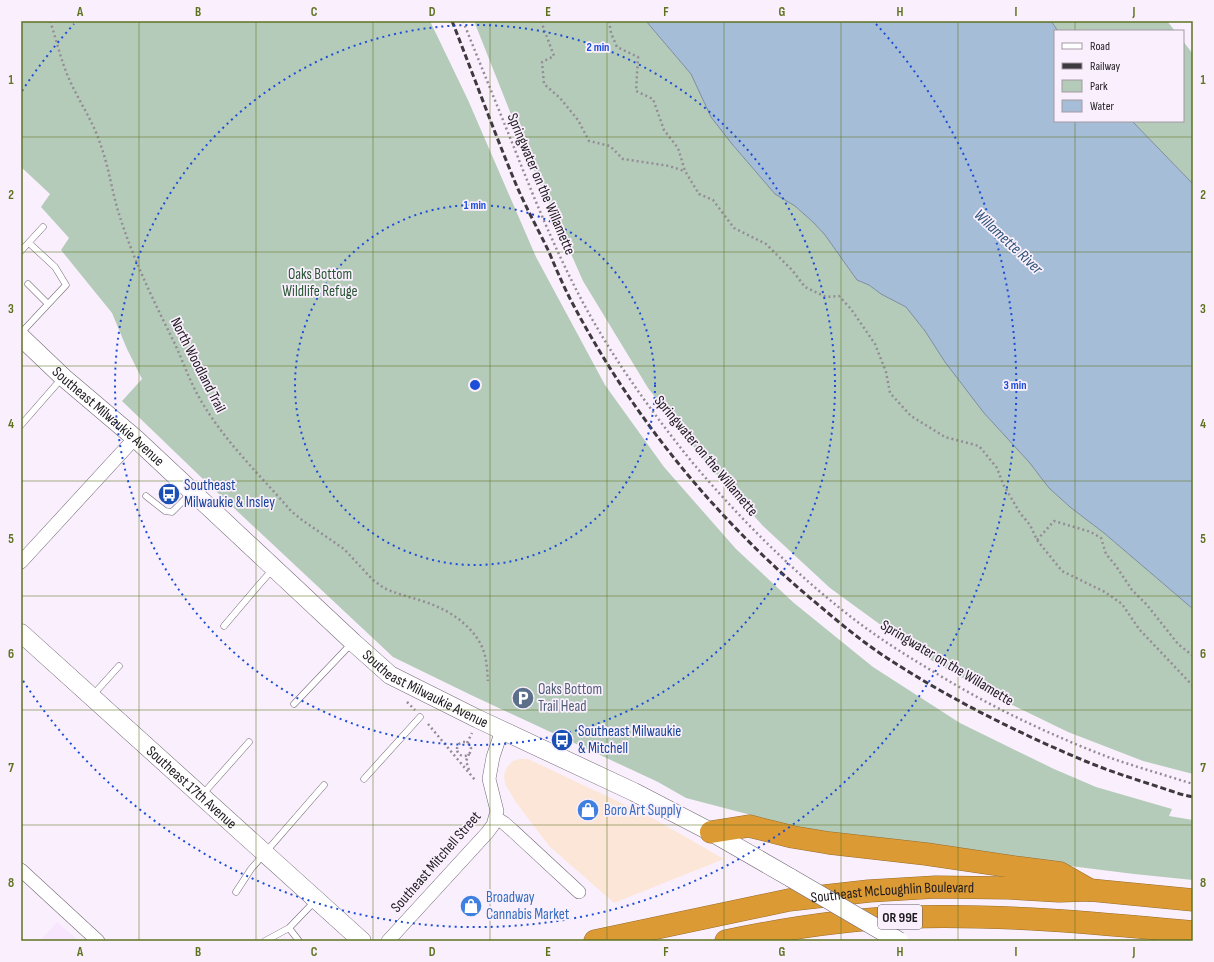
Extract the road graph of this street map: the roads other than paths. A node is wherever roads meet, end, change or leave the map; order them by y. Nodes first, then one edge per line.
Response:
1 (43, 227) dead end
2 (28, 243) junction
3 (21, 251) edge
4 (28, 284) dead end
5 (48, 304) junction
6 (21, 332) edge
7 (21, 337) edge
8 (64, 377) junction
9 (21, 424) edge
10 (135, 438) junction
11 (193, 492) junction
12 (146, 496) dead end
13 (21, 562) edge
14 (274, 568) junction
15 (224, 626) dead end
16 (21, 633) edge
17 (353, 642) junction
18 (119, 666) dead end
19 (91, 697) junction
20 (294, 704) dead end
21 (420, 717) dead end
22 (502, 730) junction
23 (249, 742) dead end
24 (364, 779) dead end
25 (324, 785) dead end
26 (201, 796) junction
27 (496, 818) junction
28 (711, 832) junction
29 (264, 853) junction
30 (21, 870) edge
31 (1090, 890) junction
32 (236, 892) dead end
33 (579, 892) dead end
34 (316, 900) junction
35 (1193, 900) edge
36 (288, 928) junction
37 (1193, 932) edge
38 (356, 938) edge
39 (98, 941) edge
40 (265, 941) edge
41 (299, 941) edge
42 (388, 941) edge
43 (596, 941) edge
44 (726, 941) edge
45 (900, 941) edge

1 - 2 lane
2 - 3 lane
2 - 5 lane
4 - 5 lane
5 - 6 lane
7 - 8 main road, Southeast Milwaukie Avenue
8 - 9 lane
8 - 10 main road, Southeast Milwaukie Avenue
10 - 11 main road, Southeast Milwaukie Avenue
10 - 13 street
11 - 12 lane
11 - 14 main road, Southeast Milwaukie Avenue
14 - 15 lane
14 - 17 main road, Southeast Milwaukie Avenue
16 - 19 main road, Southeast 17th Avenue
17 - 20 lane
17 - 22 main road, Southeast Milwaukie Avenue
18 - 19 lane
19 - 26 main road, Southeast 17th Avenue
21 - 24 lane
22 - 27 street, Southeast Mitchell Street
22 - 28 main road, Southeast Milwaukie Avenue
23 - 26 lane
25 - 29 lane
26 - 29 main road, Southeast 17th Avenue
27 - 33 street
27 - 42 street, Southeast Mitchell Street
28 - 31 highway
28 - 45 main road, Southeast Milwaukie Avenue, bridge
29 - 32 lane
29 - 34 main road, Southeast 17th Avenue
30 - 39 street
31 - 35 highway, Southeast McLoughlin Boulevard / OR 99E
31 - 43 highway, Southeast McLoughlin Boulevard / OR 99E
34 - 36 lane
34 - 38 main road, Southeast 17th Avenue
36 - 40 lane
36 - 41 lane
37 - 44 highway, Southeast McLoughlin Boulevard / OR 99E

